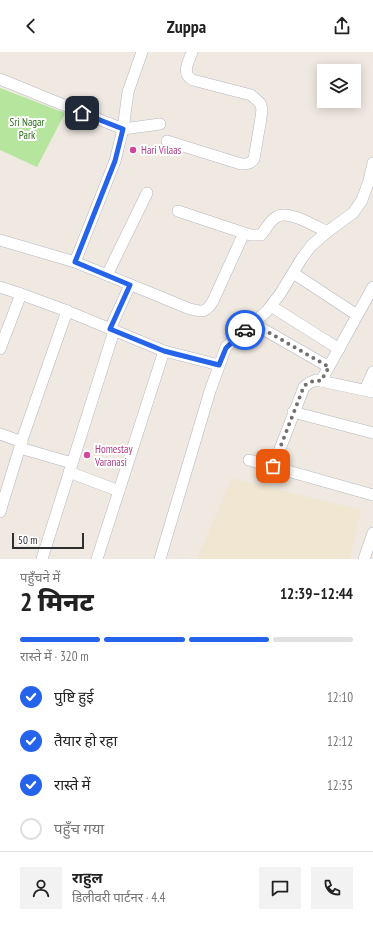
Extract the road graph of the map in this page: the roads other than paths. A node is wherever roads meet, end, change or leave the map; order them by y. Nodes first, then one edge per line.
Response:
1 (141, 52) edge
2 (192, 52) edge
3 (0, 79) edge
4 (160, 124) dead end
5 (123, 129) junction
6 (167, 141) dead end
7 (373, 163) edge
8 (147, 193) dead end
9 (178, 210) dead end
10 (327, 232) junction
11 (244, 233) junction
12 (0, 240) edge
13 (75, 262) junction
14 (292, 273) junction
15 (107, 275) junction
16 (130, 285) junction
17 (0, 287) edge
18 (373, 287) edge
19 (20, 294) junction
20 (369, 303) edge
21 (270, 306) junction
22 (67, 311) junction
23 (358, 315) junction
24 (254, 324) junction
25 (112, 330) junction
26 (339, 349) junction
27 (0, 350) edge
28 (164, 351) junction
29 (219, 365) junction
30 (329, 367) junction
31 (373, 372) edge
32 (321, 381) junction
33 (369, 391) edge
34 (293, 412) junction
35 (373, 433) edge
36 (0, 434) edge
37 (21, 445) junction
38 (250, 460) dead end
39 (273, 466) junction
40 (71, 468) junction
41 (119, 492) junction
42 (373, 495) edge
43 (0, 512) edge
44 (373, 533) edge
45 (42, 559) edge
46 (97, 559) edge
47 (160, 559) edge
48 (364, 559) edge

1 - 5 street
2 - 6 street
3 - 5 street
4 - 5 street
5 - 13 street
7 - 10 street
8 - 15 street
9 - 11 street
10 - 11 street
10 - 14 street
11 - 16 street
12 - 13 street
13 - 15 street
14 - 21 street
14 - 23 street
15 - 16 street
16 - 25 street
17 - 19 street
18 - 20 street
19 - 22 street
19 - 27 street
20 - 23 street
21 - 24 street
21 - 26 street
22 - 25 street
22 - 37 street
23 - 26 street
24 - 29 street
24 - 30 street
25 - 28 street
25 - 40 street
26 - 30 street
28 - 29 street
28 - 41 street
29 - 47 street
30 - 32 street
31 - 33 street
32 - 33 street
32 - 34 street
34 - 35 street
34 - 39 street
36 - 37 street
37 - 40 street
37 - 43 street
38 - 39 street
39 - 42 street
40 - 41 street
40 - 45 street
41 - 46 street
44 - 48 street

